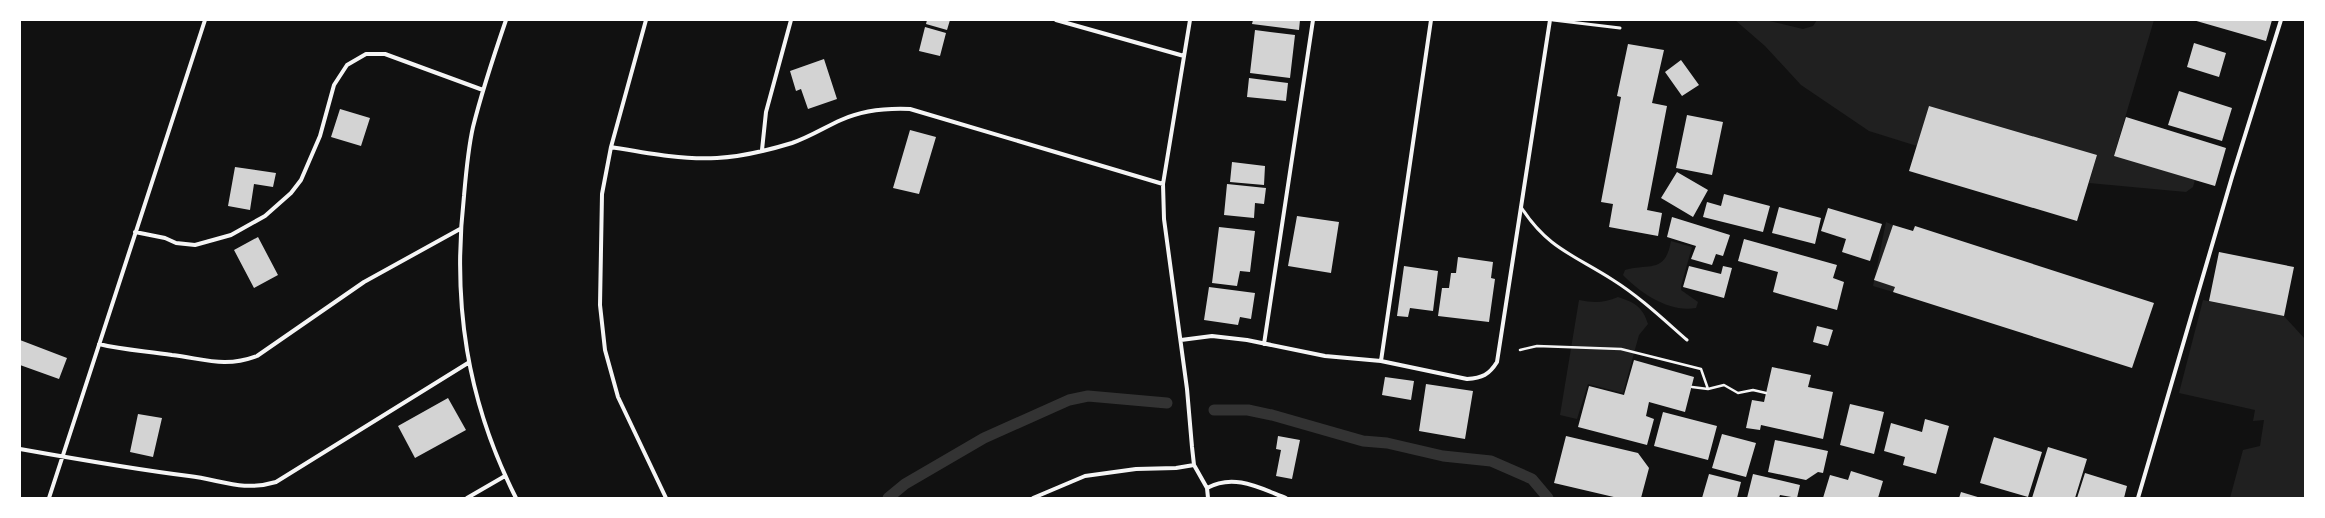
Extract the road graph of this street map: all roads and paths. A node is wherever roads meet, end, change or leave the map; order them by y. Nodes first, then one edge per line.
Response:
1 (205, 20) edge
2 (506, 20) edge
3 (646, 20) edge
4 (791, 20) edge
5 (1056, 20) edge
6 (1190, 20) edge
7 (1313, 20) edge
8 (1431, 20) edge
9 (1550, 20) edge
10 (1553, 20) edge
11 (2281, 20) edge
12 (1620, 28) dead end
13 (1184, 56) junction
14 (483, 90) junction
15 (612, 147) junction
16 (762, 150) junction
17 (1163, 184) junction
18 (1520, 205) junction
19 (460, 230) junction
20 (135, 232) junction
21 (1181, 340) junction
22 (1687, 340) dead end
23 (99, 344) junction
24 (1264, 344) junction
25 (1381, 361) junction
26 (1497, 362) junction
27 (468, 363) junction
28 (1692, 387) dead end
29 (1708, 389) junction
30 (1766, 393) dead end
31 (20, 449) edge
32 (63, 456) junction
33 (1194, 465) junction
34 (504, 476) junction
35 (1208, 488) junction
36 (48, 498) edge
37 (467, 498) edge
38 (516, 498) edge
39 (666, 498) edge
40 (1033, 498) edge
41 (1208, 498) edge
42 (1286, 498) edge
43 (2138, 498) edge

1 - 20 street
2 - 14 street
3 - 15 street
4 - 16 street
5 - 13 street
6 - 13 street
7 - 24 street
8 - 25 street
9 - 18 street
10 - 12 lane
11 - 43 street
13 - 17 street
14 - 19 street
14 - 20 street
15 - 16 street
15 - 39 street
16 - 17 street
17 - 21 street
18 - 22 lane
18 - 26 street
19 - 23 street
19 - 27 street
20 - 23 street
21 - 24 street
21 - 33 street
23 - 32 street
24 - 25 street
25 - 26 street
26 - 29 path
27 - 32 street
27 - 34 street
28 - 29 path
29 - 30 path
31 - 32 street
32 - 36 street
33 - 35 street
33 - 40 street
34 - 37 street
34 - 38 street
35 - 41 street
35 - 42 street

